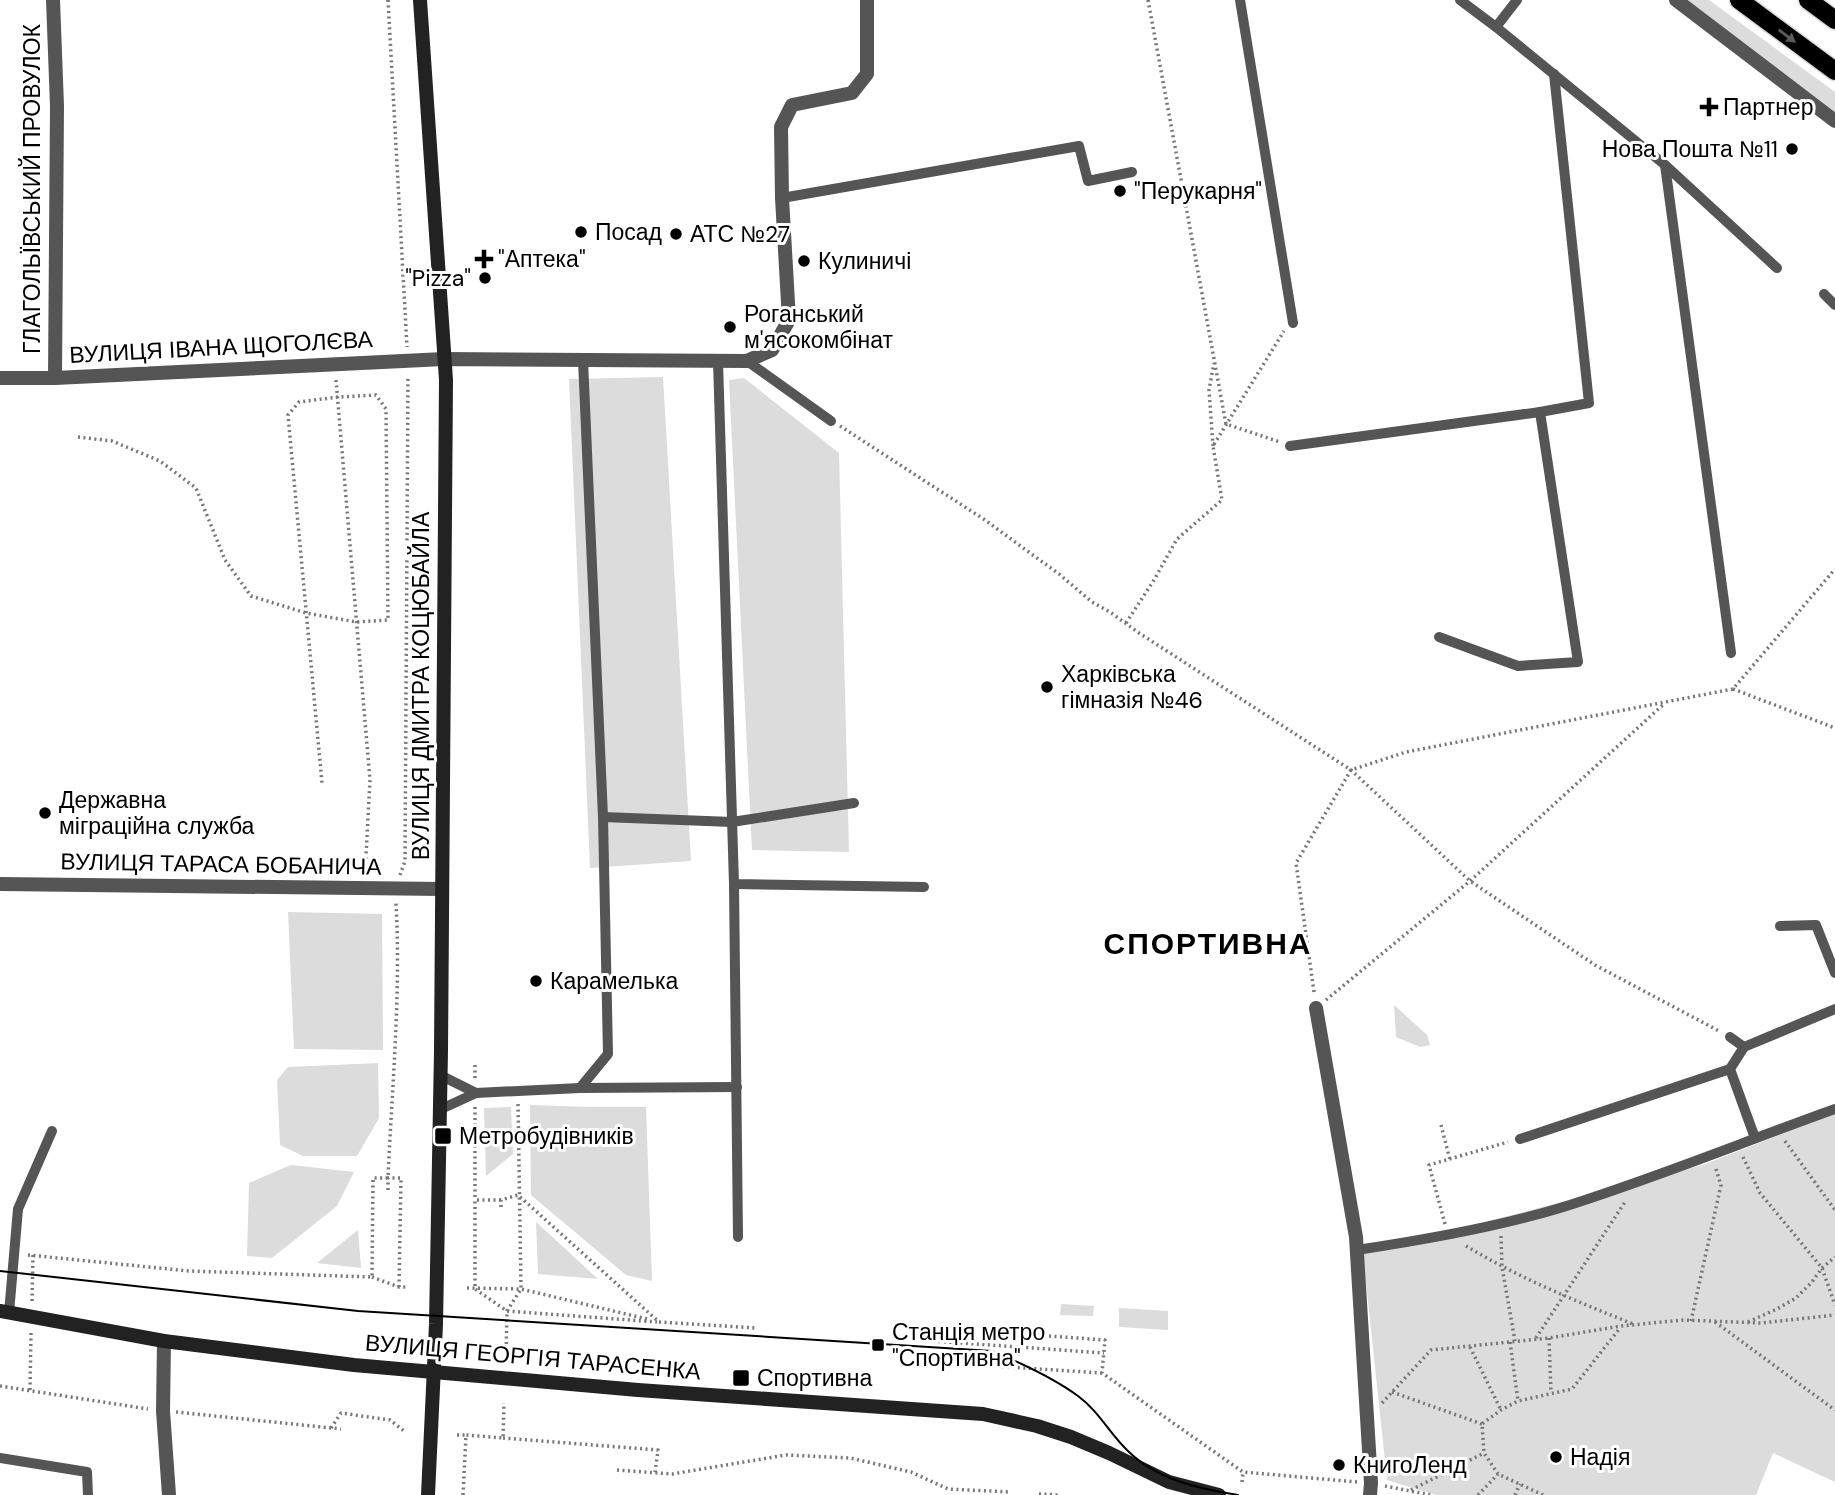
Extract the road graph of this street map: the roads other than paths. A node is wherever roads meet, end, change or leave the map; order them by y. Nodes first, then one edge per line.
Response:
1 (53, 0) edge
2 (420, 0) edge
3 (867, 0) edge
4 (1240, 0) edge
5 (1460, 0) edge
6 (1517, 0) edge
7 (1676, 0) edge
8 (1739, 0) edge
9 (1808, 0) edge
10 (1835, 20) edge
11 (1496, 27) junction
12 (1835, 71) edge
13 (1554, 74) junction
14 (1835, 121) edge
15 (1665, 165) junction
16 (1132, 172) dead end
17 (782, 198) junction
18 (1777, 268) dead end
19 (1824, 294) dead end
20 (1835, 304) edge
21 (1293, 323) dead end
22 (444, 359) junction
23 (583, 360) junction
24 (718, 361) junction
25 (747, 362) junction
26 (0, 378) edge
27 (55, 378) junction
28 (1540, 412) junction
29 (831, 421) road end
30 (1290, 446) road end
31 (1439, 637) dead end
32 (1731, 653) dead end
33 (854, 803) dead end
34 (603, 817) junction
35 (732, 822) junction
36 (0, 884) edge
37 (734, 884) junction
38 (924, 887) dead end
39 (442, 889) junction
40 (1780, 926) dead end
41 (1835, 973) edge
42 (1317, 1008) road end
43 (1835, 1009) edge
44 (1730, 1037) road end
45 (1744, 1047) junction
46 (1730, 1069) junction
47 (440, 1075) junction
48 (737, 1087) junction
49 (580, 1088) junction
50 (475, 1093) junction
51 (1835, 1109) edge
52 (439, 1110) junction
53 (52, 1131) dead end
54 (1755, 1138) junction
55 (1520, 1139) road end
56 (738, 1237) dead end
57 (1357, 1250) junction
58 (5, 1312) edge
59 (164, 1341) junction
60 (434, 1373) junction
61 (0, 1458) edge
62 (1370, 1489) edge
63 (88, 1495) edge
64 (169, 1495) edge
65 (428, 1495) edge
66 (1219, 1495) edge

1 - 27 street, ГЛАГОЛЬЇВСЬКИЙ ПРОВУЛОК
2 - 22 main road, ВУЛИЦЯ ДМИТРА КОЦЮБАЙЛА
3 - 17 street
4 - 21 lane
5 - 11 lane
6 - 11 lane
7 - 14 street
8 -> 12 main road
9 - 10 main road
11 - 13 lane
13 - 15 lane
13 - 28 lane
15 - 18 lane
15 - 32 lane
16 - 17 lane
17 - 25 street
19 - 20 lane
22 - 23 street, ВУЛИЦЯ ІВАНА ЩОГОЛЄВА
22 - 27 street, ВУЛИЦЯ ІВАНА ЩОГОЛЄВА
22 - 39 main road, ВУЛИЦЯ ДМИТРА КОЦЮБАЙЛА
23 - 24 street, ВУЛИЦЯ ІВАНА ЩОГОЛЄВА
23 - 34 lane
24 - 25 street, ВУЛИЦЯ ІВАНА ЩОГОЛЄВА
24 - 35 lane
25 - 29 lane
26 - 27 street, ВУЛИЦЯ ІВАНА ЩОГОЛЄВА
28 - 30 lane
28 - 31 lane
33 - 35 lane
34 - 35 lane
34 - 49 lane
35 - 37 lane
36 - 39 street, ВУЛИЦЯ ТАРАСА БОБАНИЧА
37 - 38 lane
37 - 48 lane
39 - 47 main road, ВУЛИЦЯ ДМИТРА КОЦЮБАЙЛА
40 - 41 lane
42 - 57 street
43 - 45 lane
44 - 45 lane
45 - 46 lane
46 - 54 lane
46 - 55 lane
47 - 50 lane
47 - 52 main road, ВУЛИЦЯ ДМИТРА КОЦЮБАЙЛА
48 - 49 lane
48 - 56 lane
49 - 50 lane
50 - 52 lane
51 - 54 lane
52 - 60 main road, ВУЛИЦЯ ДМИТРА КОЦЮБАЙЛА
53 - 58 lane
54 - 57 lane
57 - 62 street
58 - 59 main road, ВУЛИЦЯ ГЕОРГІЯ ТАРАСЕНКА
59 - 60 main road, ВУЛИЦЯ ГЕОРГІЯ ТАРАСЕНКА
59 - 64 street
60 - 65 main road, ВУЛИЦЯ ДМИТРА КОЦЮБАЙЛА
60 - 66 main road, ВУЛИЦЯ ГЕОРГІЯ ТАРАСЕНКА
61 - 63 lane

